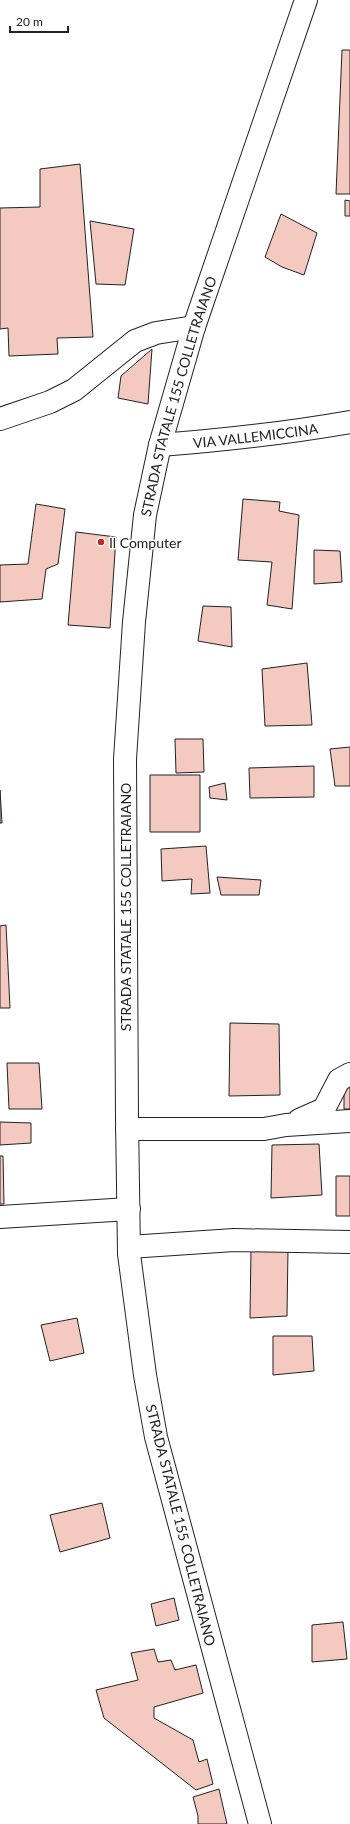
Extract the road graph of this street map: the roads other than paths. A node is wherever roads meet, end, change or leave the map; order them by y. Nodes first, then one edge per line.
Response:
1 (306, 0) edge
2 (194, 327) junction
3 (0, 418) edge
4 (350, 422) edge
5 (160, 445) junction
6 (350, 1074) edge
7 (350, 1121) edge
8 (286, 1125) junction
9 (127, 1129) junction
10 (129, 1209) junction
11 (0, 1218) edge
12 (350, 1242) edge
13 (129, 1248) junction
14 (260, 1824) edge

1 - 2 main road, STRADA STATALE 155 COLLETRAIANO
2 - 3 main road
2 - 5 main road, STRADA STATALE 155 COLLETRAIANO
4 - 5 main road, VIA VALLEMICCINA
5 - 9 main road, STRADA STATALE 155 COLLETRAIANO
6 - 8 main road
7 - 8 main road
8 - 9 main road
9 - 10 main road, STRADA STATALE 155 COLLETRAIANO
10 - 11 main road
10 - 13 main road, STRADA STATALE 155 COLLETRAIANO
12 - 13 main road
13 - 14 main road, STRADA STATALE 155 COLLETRAIANO

